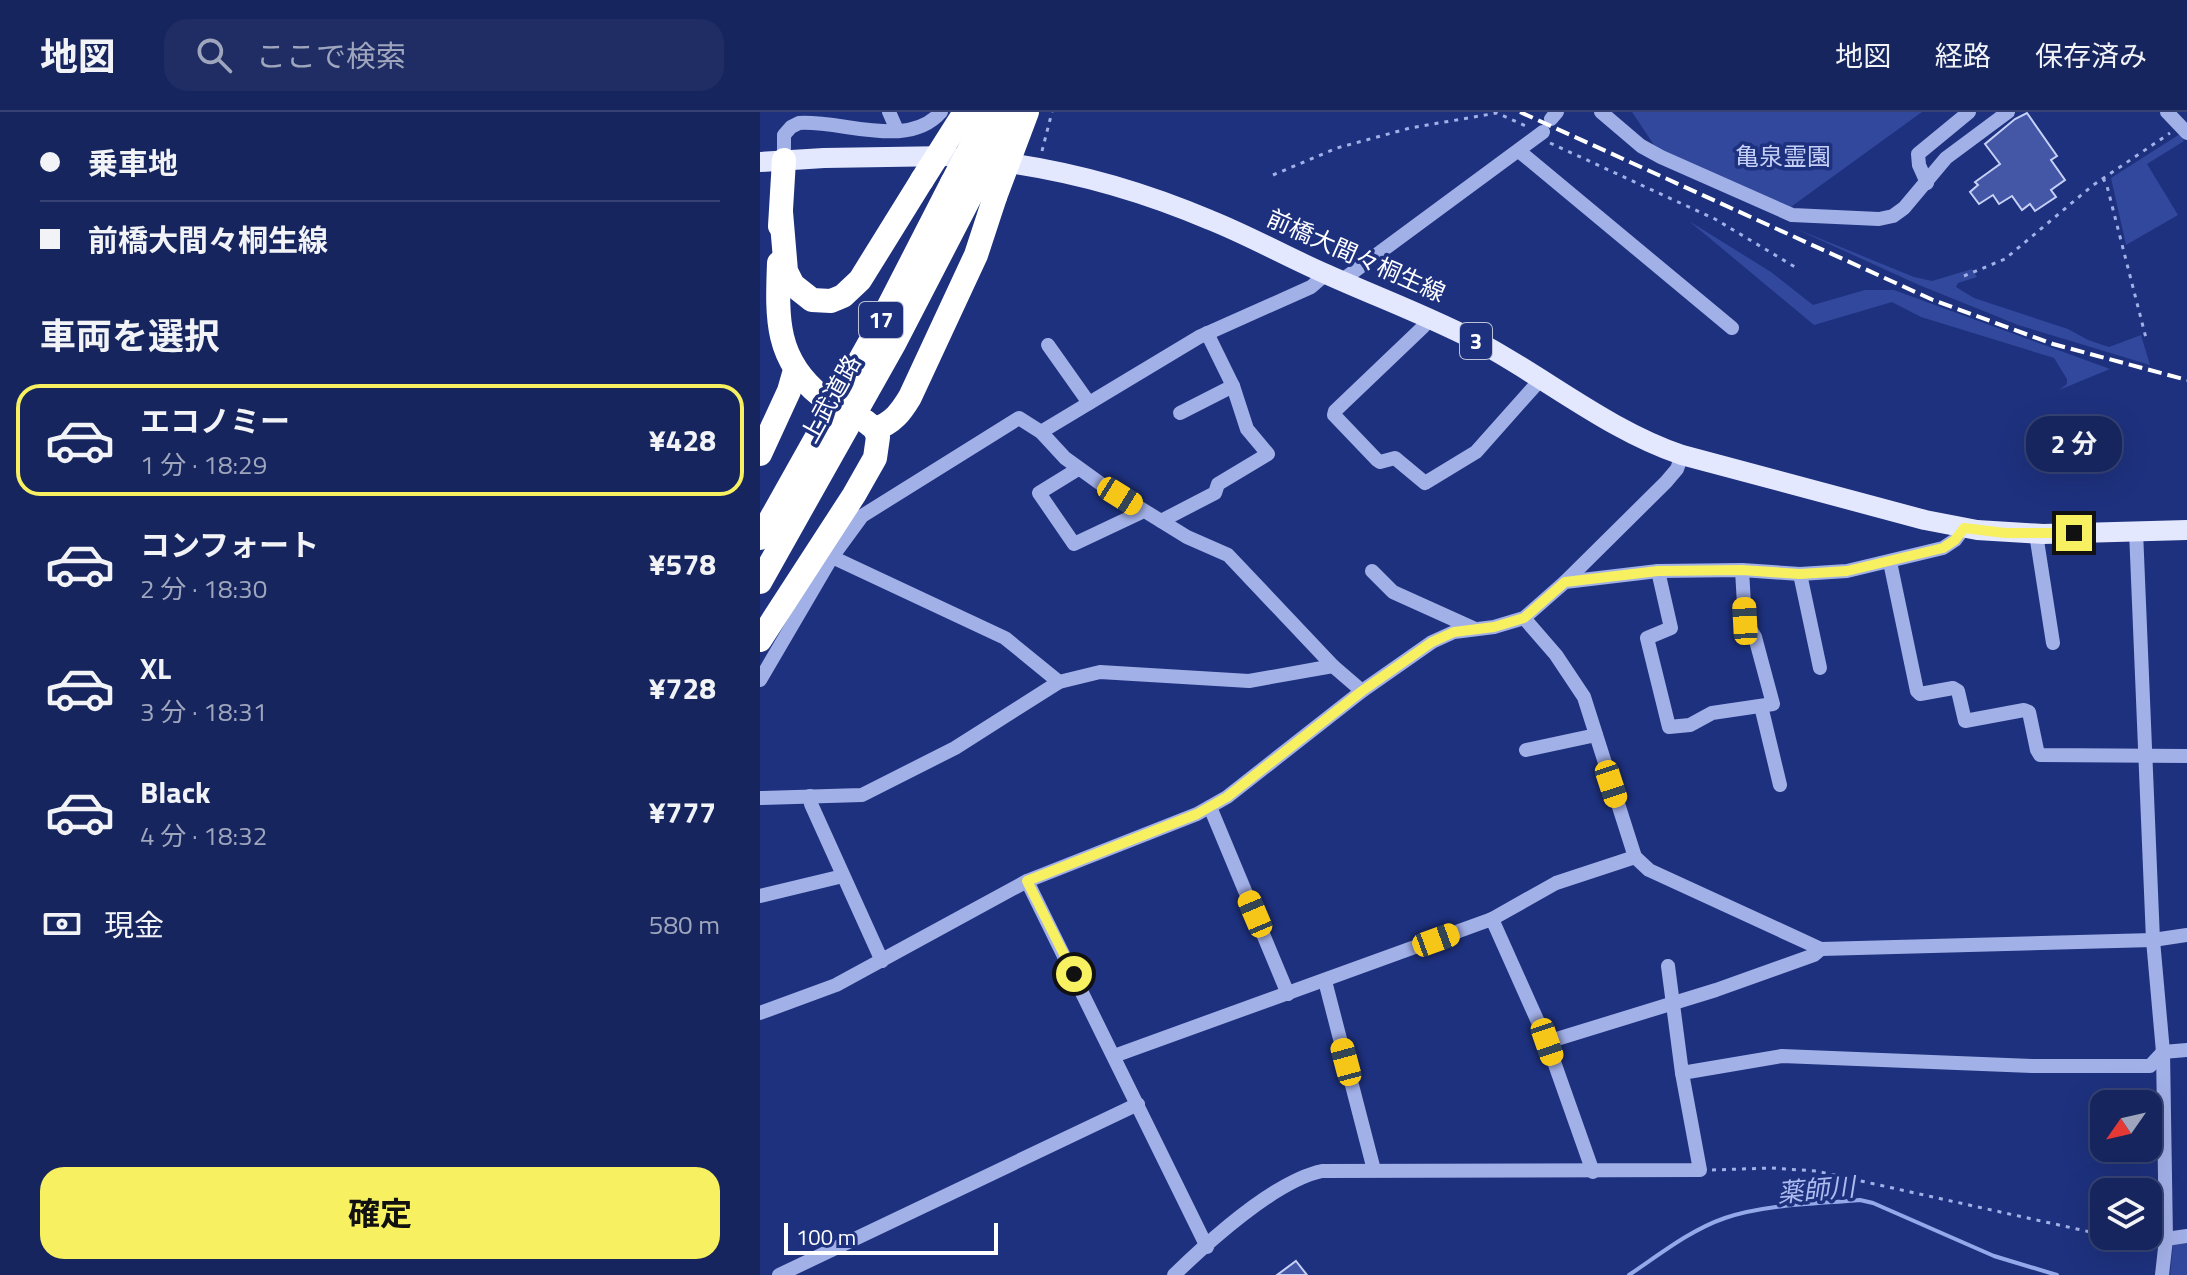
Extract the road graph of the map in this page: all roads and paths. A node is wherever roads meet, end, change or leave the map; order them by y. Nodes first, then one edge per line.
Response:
1 (889, 112) edge
2 (941, 112) edge
3 (965, 112) edge
4 (989, 112) edge
5 (1011, 112) edge
6 (1027, 112) edge
7 (1052, 112) edge
8 (1601, 112) edge
9 (1969, 112) edge
10 (2008, 112) edge
11 (2167, 112) edge
12 (1550, 121) edge
13 (2184, 129) edge
14 (897, 130) junction
15 (1519, 151) junction
16 (772, 161) edge
17 (1039, 167) junction
18 (2103, 178) junction
19 (1927, 183) junction
20 (973, 192) junction
21 (781, 212) junction
22 (1964, 276) dead end
23 (1334, 277) junction
24 (1430, 317) junction
25 (1732, 328) dead end
26 (1207, 333) junction
27 (2147, 342) dead end
28 (1048, 345) dead end
29 (795, 370) junction
30 (1541, 379) junction
31 (1233, 386) junction
32 (821, 396) dead end
33 (1089, 403) junction
34 (1180, 413) dead end
35 (1041, 432) junction
36 (760, 454) edge
37 (1682, 455) junction
38 (1078, 469) junction
39 (1144, 511) junction
40 (1161, 521) junction
41 (1964, 528) junction
42 (2187, 530) edge
43 (2136, 531) junction
44 (2036, 534) junction
45 (760, 538) edge
46 (832, 557) junction
47 (1890, 562) junction
48 (1742, 570) junction
49 (1372, 571) dead end
50 (1658, 571) junction
51 (1800, 574) junction
52 (760, 582) edge
53 (1565, 582) junction
54 (1524, 618) junction
55 (1475, 629) junction
56 (760, 640) edge
57 (2053, 643) dead end
58 (1333, 666) junction
59 (1820, 668) dead end
60 (760, 680) edge
61 (1059, 682) junction
62 (1362, 691) junction
63 (1761, 706) junction
64 (1596, 735) junction
65 (1526, 750) dead end
66 (2146, 754) junction
67 (2187, 756) edge
68 (1780, 785) dead end
69 (810, 796) junction
70 (760, 798) edge
71 (1210, 807) junction
72 (1635, 857) junction
73 (843, 876) junction
74 (1027, 881) junction
75 (760, 896) edge
76 (1492, 919) junction
77 (2187, 935) edge
78 (2153, 940) junction
79 (1821, 949) junction
80 (882, 961) junction
81 (1668, 966) dead end
82 (1325, 981) junction
83 (1288, 994) junction
84 (1671, 1004) junction
85 (760, 1013) edge
86 (1547, 1042) junction
87 (2187, 1050) edge
88 (2163, 1052) junction
89 (1114, 1056) junction
90 (1682, 1073) junction
91 (1138, 1104) junction
92 (1374, 1170) junction
93 (1700, 1170) junction
94 (1593, 1172) junction
95 (2090, 1232) edge
96 (2187, 1236) edge
97 (2166, 1239) junction
98 (2162, 1240) edge
99 (1207, 1247) junction
100 (779, 1275) edge
101 (1174, 1275) edge
102 (2162, 1275) edge

1 - 14 street
2 - 14 street
3 - 21 highway, bridge
4 - 20 highway, 上武道路 / 17, bridge
5 - 20 highway, 上武道路 / 17, bridge
6 - 20 highway, bridge
7 - 17 path
8 - 19 street
9 - 19 street
10 - 19 street
11 - 13 street
12 - 15 street
13 - 18 path
14 - 16 street
15 - 23 street
15 - 25 street
16 - 17 main road, 前橋大間々桐生線 / 3
16 - 21 highway
17 - 23 main road, 前橋大間々桐生線 / 3
18 - 22 path
18 - 27 path
20 - 45 highway, 上武道路 / 17
20 - 52 highway, 上武道路 / 17
20 - 56 highway
21 - 29 highway
23 - 24 main road, 前橋大間々桐生線 / 3
23 - 26 street
24 - 30 main road, 前橋大間々桐生線 / 3
24 - 30 street
26 - 31 street
26 - 33 street
28 - 33 street
29 - 32 highway
29 - 36 highway
30 - 37 main road, 前橋大間々桐生線 / 3
31 - 34 street
31 - 40 street
33 - 35 street
35 - 38 street
35 - 46 street
37 - 41 main road, 前橋大間々桐生線 / 3
37 - 53 street
38 - 39 street
38 - 39 street
39 - 40 street
40 - 58 street
41 - 44 main road, 前橋大間々桐生線 / 3
41 - 47 street
42 - 43 main road, 前橋大間々桐生線 / 3
43 - 44 main road, 前橋大間々桐生線 / 3
43 - 66 street
44 - 57 street
46 - 60 street
46 - 61 street
47 - 51 street
47 - 66 street
48 - 50 street
48 - 51 street
48 - 63 street
49 - 55 street
50 - 53 street
50 - 63 street
51 - 59 street
53 - 54 street
54 - 55 street
54 - 64 street
55 - 62 street
58 - 61 street
58 - 62 street
61 - 69 street
62 - 71 street
63 - 68 street
64 - 65 street
64 - 72 street
66 - 67 street
66 - 78 street
69 - 70 street
69 - 73 street
71 - 74 street
71 - 83 street
72 - 76 street
72 - 79 street
73 - 75 street
73 - 80 street
74 - 80 street
74 - 89 street
76 - 82 street
76 - 86 street
77 - 78 street
78 - 79 street
78 - 88 street
79 - 84 street
80 - 85 street
81 - 84 street
82 - 83 street
82 - 92 street
83 - 89 street
84 - 86 street
84 - 90 street
86 - 94 street
87 - 88 street
88 - 90 street
88 - 97 street
89 - 91 street
90 - 93 street
91 - 99 street
91 - 100 street
92 - 94 street
92 - 99 street
93 - 94 street
93 - 95 path
96 - 97 street
97 - 98 path
97 - 102 street
99 - 101 street

